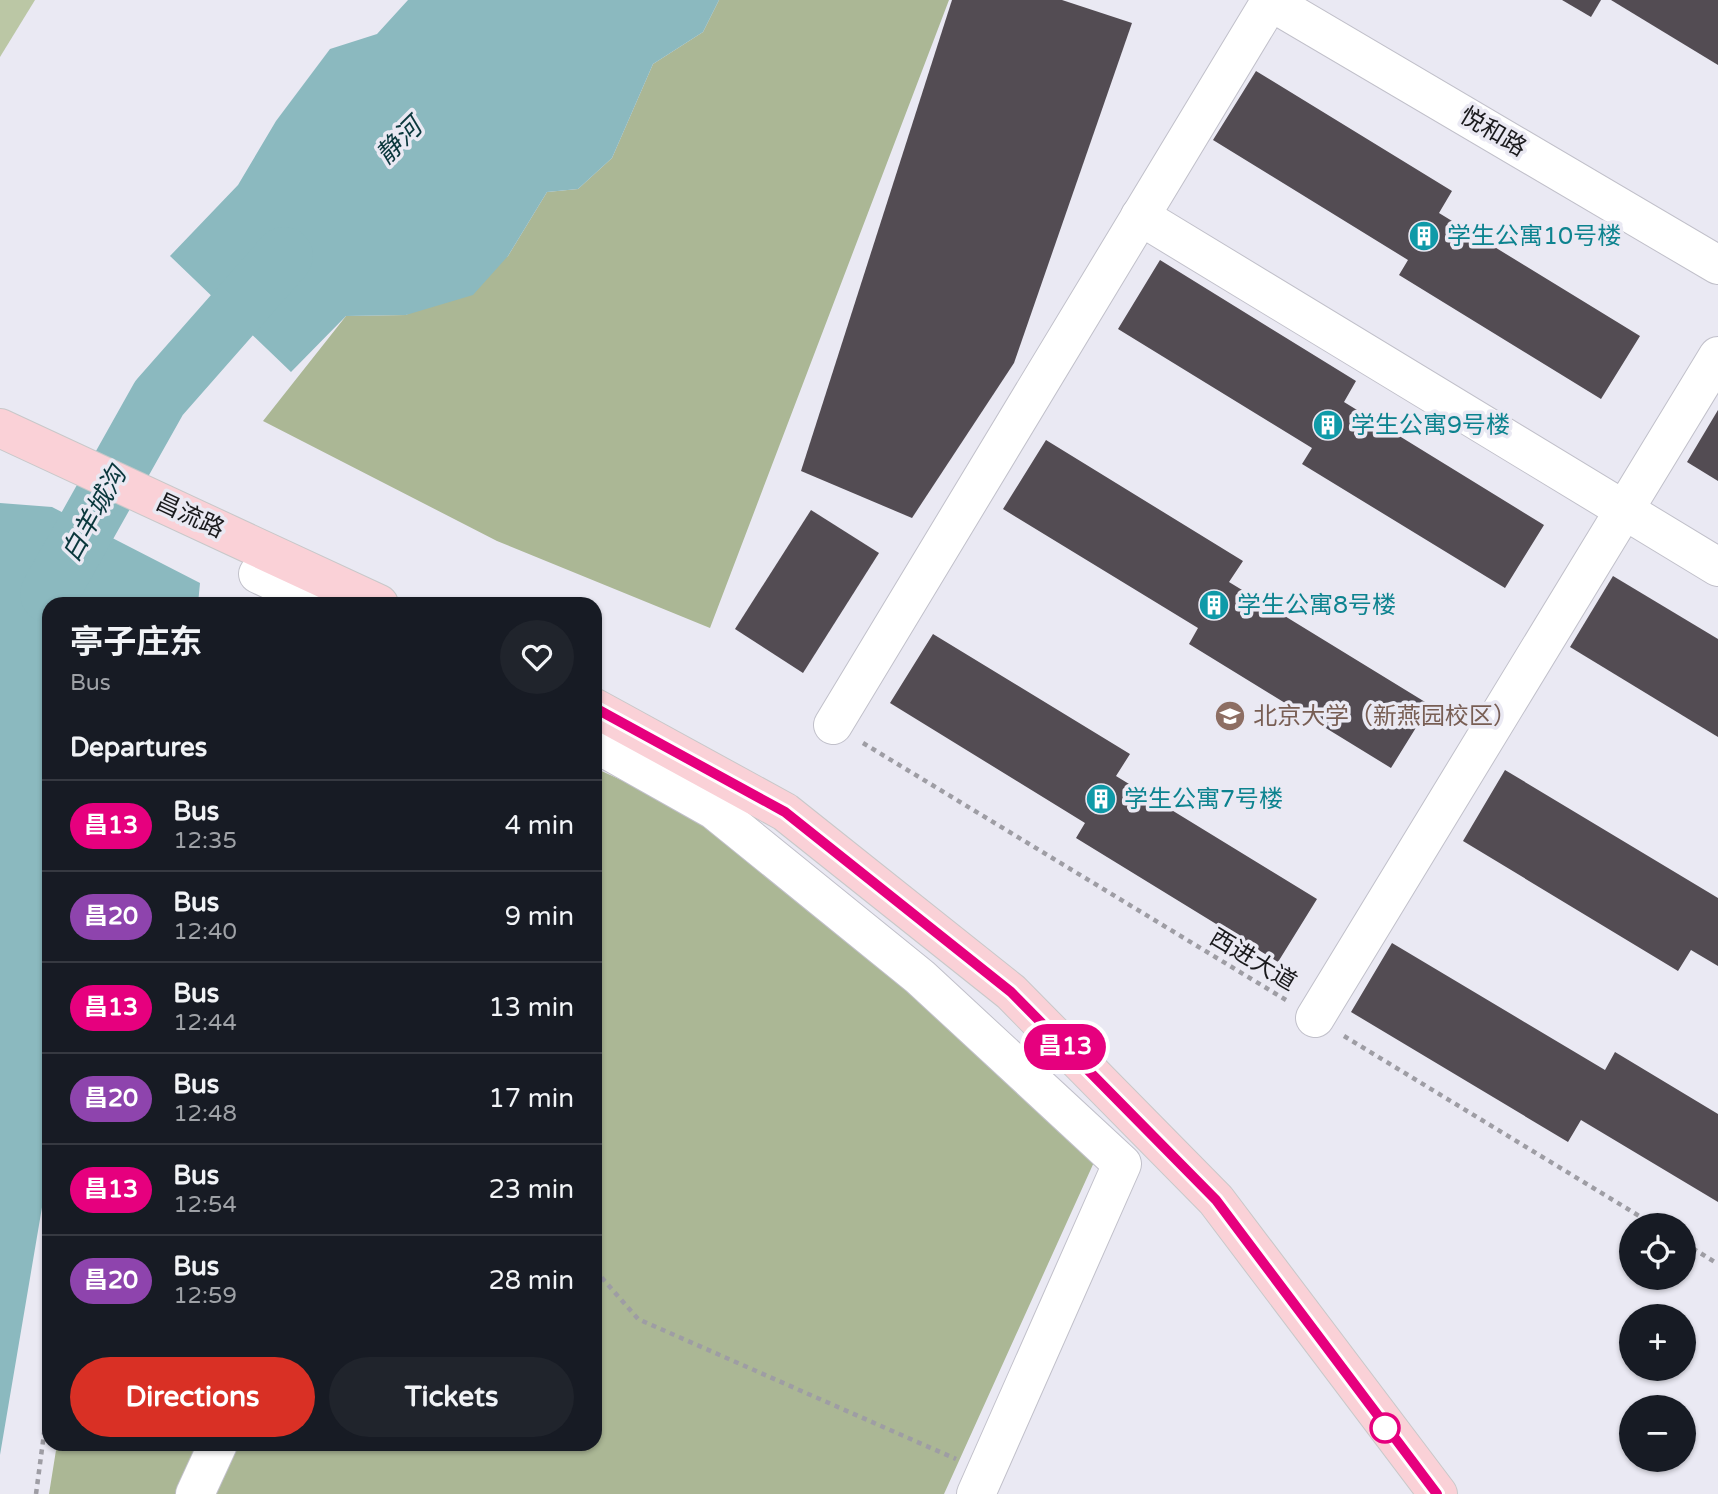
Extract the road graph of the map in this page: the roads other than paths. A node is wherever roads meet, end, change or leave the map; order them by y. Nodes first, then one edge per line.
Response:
1 (1270, 0) edge
2 (1140, 216) junction
3 (1718, 265) edge
4 (1718, 356) edge
5 (10, 433) edge
6 (1624, 510) junction
7 (1718, 568) edge
8 (258, 574) dead end
9 (307, 597) edge
10 (364, 597) edge
11 (602, 712) edge
12 (833, 725) road end
13 (602, 747) edge
14 (1315, 1018) road end
15 (215, 1451) edge
16 (981, 1483) edge
17 (195, 1494) edge
18 (1437, 1494) edge

1 - 2 street
1 - 3 street, 悦和路
2 - 6 street
2 - 12 street
4 - 6 street
5 - 10 main road, 昌流路
6 - 7 street
6 - 14 street
8 - 9 street
11 - 18 main road
13 - 16 street
15 - 17 street

